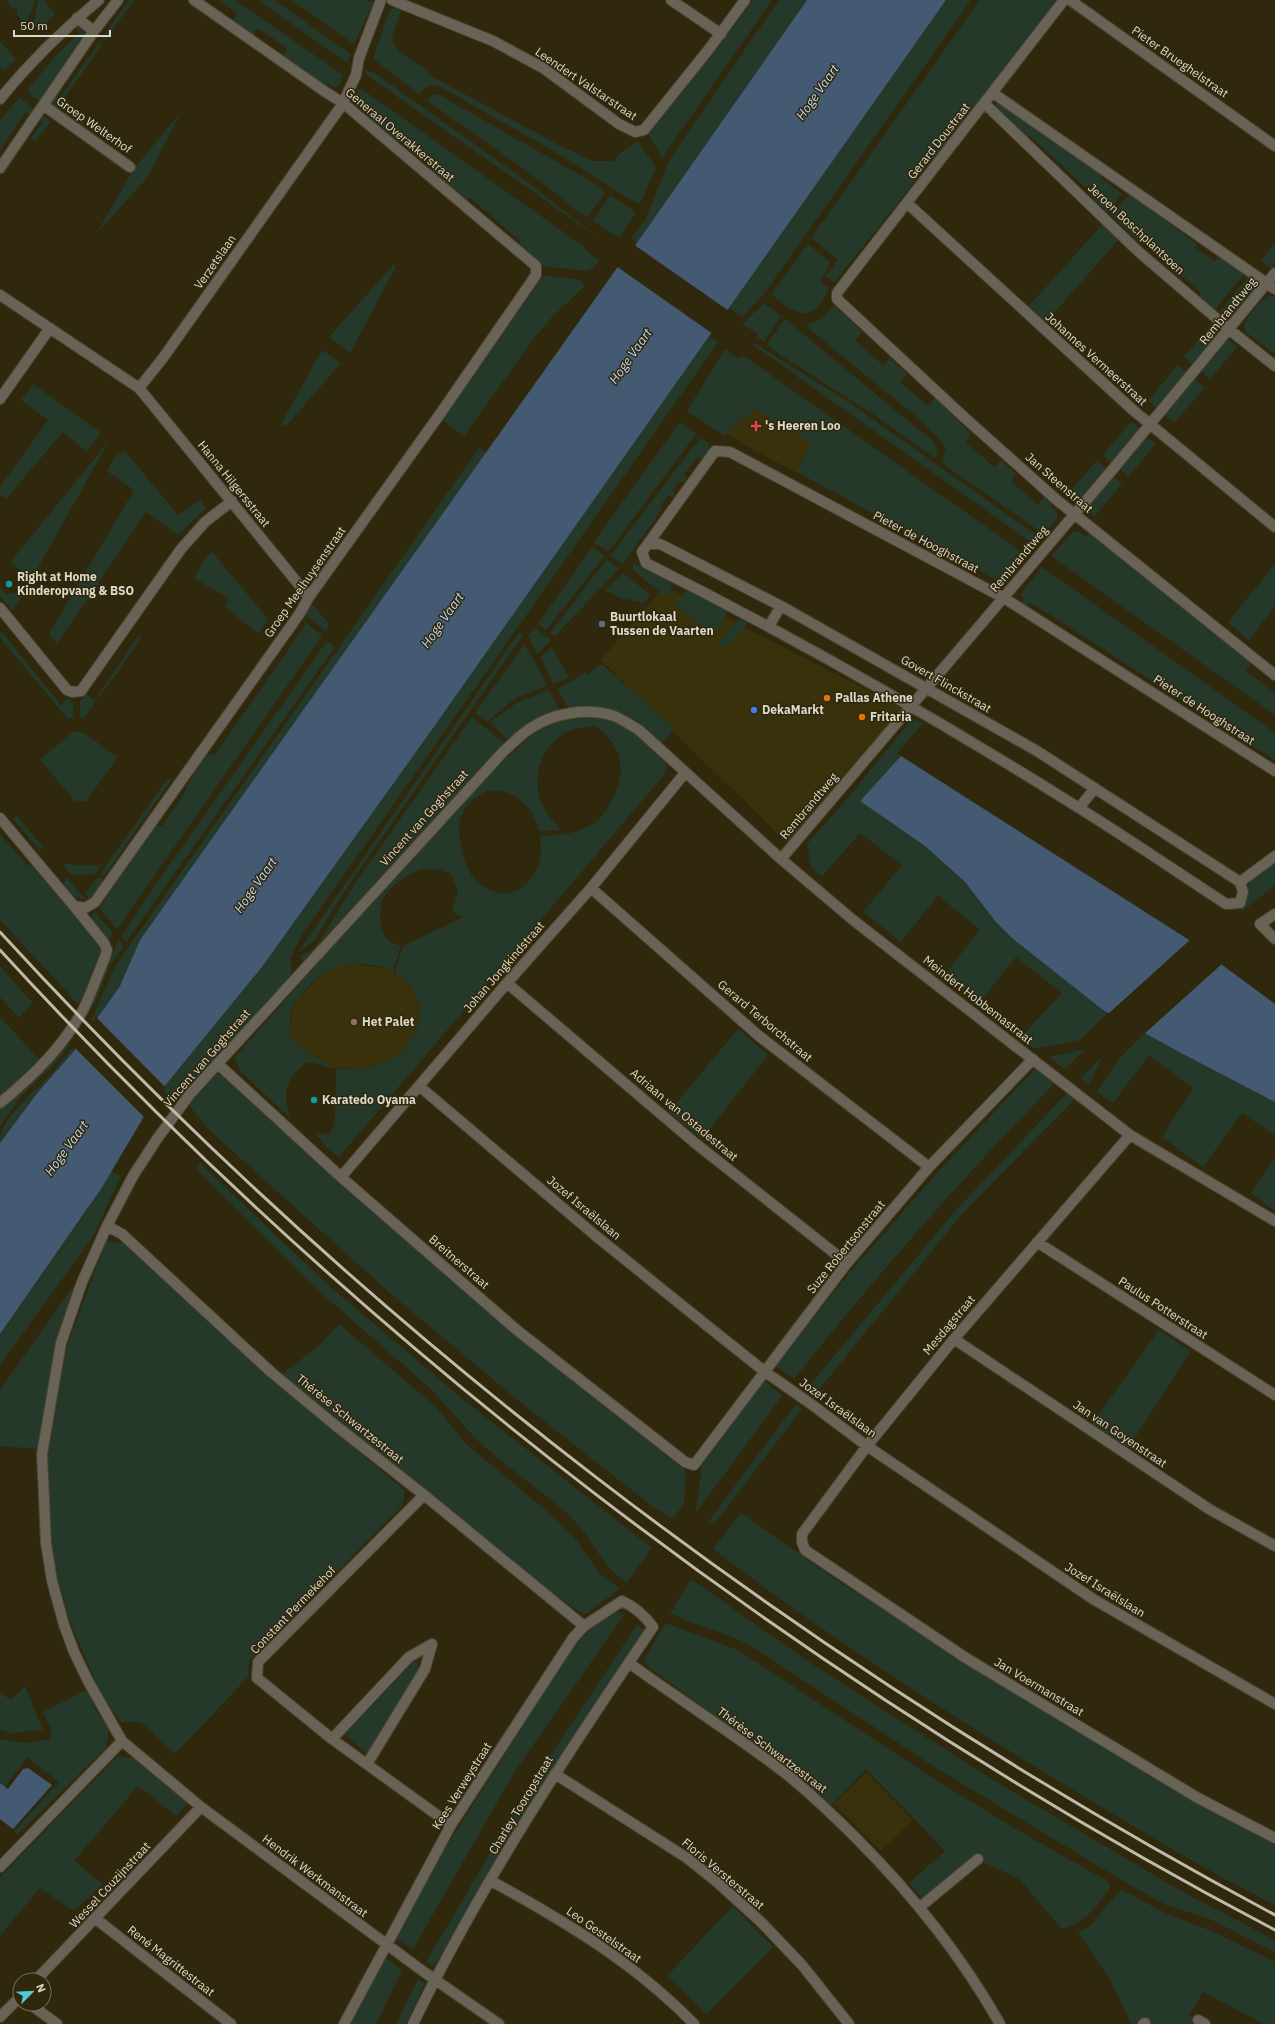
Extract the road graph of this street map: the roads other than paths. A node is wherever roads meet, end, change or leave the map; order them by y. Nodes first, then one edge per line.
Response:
1 (99, 0) edge
2 (194, 0) edge
3 (381, 0) edge
4 (392, 0) edge
5 (671, 0) edge
6 (745, 0) edge
7 (1064, 0) edge
8 (1070, 0) edge
9 (115, 1) edge
10 (77, 18) junction
11 (94, 31) junction
12 (721, 34) junction
13 (993, 93) junction
14 (0, 99) edge
15 (343, 103) junction
16 (985, 104) junction
17 (43, 105) junction
18 (1275, 146) edge
19 (130, 167) dead end
20 (0, 168) edge
21 (907, 203) junction
22 (1275, 273) edge
23 (536, 275) joint
24 (1271, 286) edge
25 (0, 295) edge
26 (837, 299) joint
27 (50, 328) junction
28 (1230, 330) junction
29 (1275, 366) edge
30 (139, 388) junction
31 (0, 399) edge
32 (1150, 424) junction
33 (232, 500) junction
34 (1074, 514) junction
35 (1275, 527) edge
36 (649, 544) junction
37 (309, 597) junction
38 (1004, 598) junction
39 (781, 606) junction
40 (0, 608) edge
41 (769, 626) junction
42 (1275, 675) edge
43 (928, 688) junction
44 (910, 707) junction
45 (1275, 771) edge
46 (685, 773) junction
47 (1095, 788) junction
48 (1079, 808) junction
49 (0, 818) edge
50 (1275, 856) edge
51 (781, 859) junction
52 (1240, 882) junction
53 (591, 888) junction
54 (74, 906) junction
55 (1275, 914) edge
56 (1272, 937) edge
57 (507, 983) junction
58 (1033, 1059) junction
59 (218, 1064) junction
60 (420, 1086) junction
61 (0, 1103) edge
62 (1130, 1135) junction
63 (929, 1167) junction
64 (341, 1177) junction
65 (1275, 1221) edge
66 (107, 1226) junction
67 (1037, 1242) junction
68 (847, 1263) junction
69 (954, 1339) junction
70 (764, 1371) junction
71 (1275, 1395) edge
72 (867, 1446) junction
73 (694, 1465) joint
74 (424, 1495) junction
75 (802, 1542) joint
76 (1275, 1546) edge
77 (638, 1611) joint
78 (584, 1626) junction
79 (629, 1662) junction
80 (1275, 1704) edge
81 (332, 1739) junction
82 (122, 1741) junction
83 (367, 1764) junction
84 (555, 1774) junction
85 (201, 1807) junction
86 (451, 1825) junction
87 (1275, 1838) edge
88 (978, 1859) dead end
89 (0, 1867) edge
90 (491, 1881) junction
91 (920, 1907) junction
92 (96, 1919) junction
93 (386, 1945) junction
94 (44, 1972) edge
95 (434, 1980) junction
96 (12, 2005) edge
97 (41, 2012) edge
98 (0, 2017) edge
99 (57, 2024) edge
100 (231, 2024) edge
101 (344, 2024) edge
102 (413, 2024) edge
103 (499, 2024) edge
104 (694, 2024) edge
105 (849, 2024) edge
106 (1000, 2024) edge

1 - 10 street
2 - 15 street, Generaal Overakkerstraat
3 - 15 street, Verzetslaan
4 - 12 street, Leendert Valstarstraat
5 - 12 street
6 - 12 street
7 - 13 street, Gerard Doustraat
8 - 18 street, Pieter Brueghelstraat
9 - 11 street
10 - 11 street
10 - 14 street
11 - 17 street
13 - 16 street, Gerard Doustraat
13 - 24 street, Jeroen Boschplantsoen
15 - 23 street, Generaal Overakkerstraat
15 - 30 street, Verzetslaan
16 - 21 street, Gerard Doustraat
16 - 28 street, Jeroen Boschplantsoen
17 - 19 street, Groep Welterhof
17 - 20 street
21 - 26 street, Gerard Doustraat
21 - 32 street, Johannes Vermeerstraat
22 - 24 street, Rembrandtweg
23 - 37 street, Groep Meelhuysenstraat
24 - 28 street, Rembrandtweg
25 - 27 street
26 - 34 street, Jan Steenstraat
27 - 30 street
27 - 31 street
28 - 29 street, Jeroen Boschplantsoen
28 - 32 street, Rembrandtweg
30 - 33 street, Hanna Hilgersstraat
32 - 34 street, Rembrandtweg
32 - 35 street, Johannes Vermeerstraat
33 - 37 street, Hanna Hilgersstraat
33 - 40 street
34 - 38 street, Rembrandtweg
34 - 42 street, Jan Steenstraat
36 - 38 street, Pieter de Hooghstraat
36 - 39 street, Govert Flinckstraat
36 - 41 street
37 - 54 street, Groep Meelhuysenstraat
38 - 43 street, Rembrandtweg
38 - 45 street, Pieter de Hooghstraat
39 - 41 street
39 - 43 street, Govert Flinckstraat
41 - 44 street
43 - 44 street, Rembrandtweg
43 - 47 street, Govert Flinckstraat
44 - 48 street
44 - 51 street, Rembrandtweg
46 - 51 street, Meindert Hobbemastraat
46 - 53 street, Johan Jongkindstraat
46 - 59 street, Vincent van Goghstraat
47 - 48 street
47 - 52 street, Govert Flinckstraat
48 - 52 street
49 - 54 street
50 - 52 street
51 - 58 street, Meindert Hobbemastraat
53 - 57 street, Johan Jongkindstraat
53 - 63 street, Gerard Terborchstraat
54 - 61 street
55 - 56 street
57 - 60 street, Johan Jongkindstraat
57 - 68 street, Adriaan van Ostadestraat
58 - 62 street, Meindert Hobbemastraat
58 - 63 street, Suze Robertsonstraat
59 - 64 street, Breitnerstraat
59 - 66 street, Vincent van Goghstraat
60 - 64 street, Johan Jongkindstraat
60 - 70 street, Jozef Israëlslaan
62 - 65 street, Meindert Hobbemastraat
62 - 67 street, Mesdagstraat
63 - 68 street, Suze Robertsonstraat
64 - 73 street, Breitnerstraat
66 - 74 street, Thérèse Schwartzestraat
66 - 82 street, Vincent van Goghstraat
67 - 69 street, Mesdagstraat
67 - 71 street, Paulus Potterstraat
68 - 70 street, Suze Robertsonstraat
69 - 72 street, Mesdagstraat
69 - 76 street, Jan van Goyenstraat
70 - 72 street, Jozef Israëlslaan
70 - 73 street, Suze Robertsonstraat
72 - 75 street, Mesdagstraat
72 - 80 street, Jozef Israëlslaan
74 - 78 street, Thérèse Schwartzestraat
74 - 81 street, Constant Permekehof
75 - 87 street, Jan Voermanstraat
77 - 78 street, Kees Verweystraat
77 - 79 street, Charley Tooropstraat
78 - 86 street, Kees Verweystraat
79 - 84 street, Charley Tooropstraat
79 - 91 street, Thérèse Schwartzestraat
81 - 83 street, Constant Permekehof
81 - 83 street
82 - 85 street, Hendrik Werkmanstraat
82 - 89 street
83 - 86 street, Constant Permekehof
84 - 90 street, Charley Tooropstraat
84 - 105 street, Floris Versterstraat
85 - 92 street, Wessel Couzijnstraat
85 - 93 street, Hendrik Werkmanstraat
86 - 93 street, Kees Verweystraat
88 - 91 street
90 - 95 street, Charley Tooropstraat
90 - 104 street, Leo Gestelstraat
91 - 106 street, Thérèse Schwartzestraat
92 - 94 street, Wessel Couzijnstraat
92 - 100 street, René Magrittestraat
93 - 95 street, Hendrik Werkmanstraat
93 - 101 street, Kees Verweystraat
95 - 102 street, Charley Tooropstraat
95 - 103 street, Hendrik Werkmanstraat
96 - 98 street
97 - 99 street

